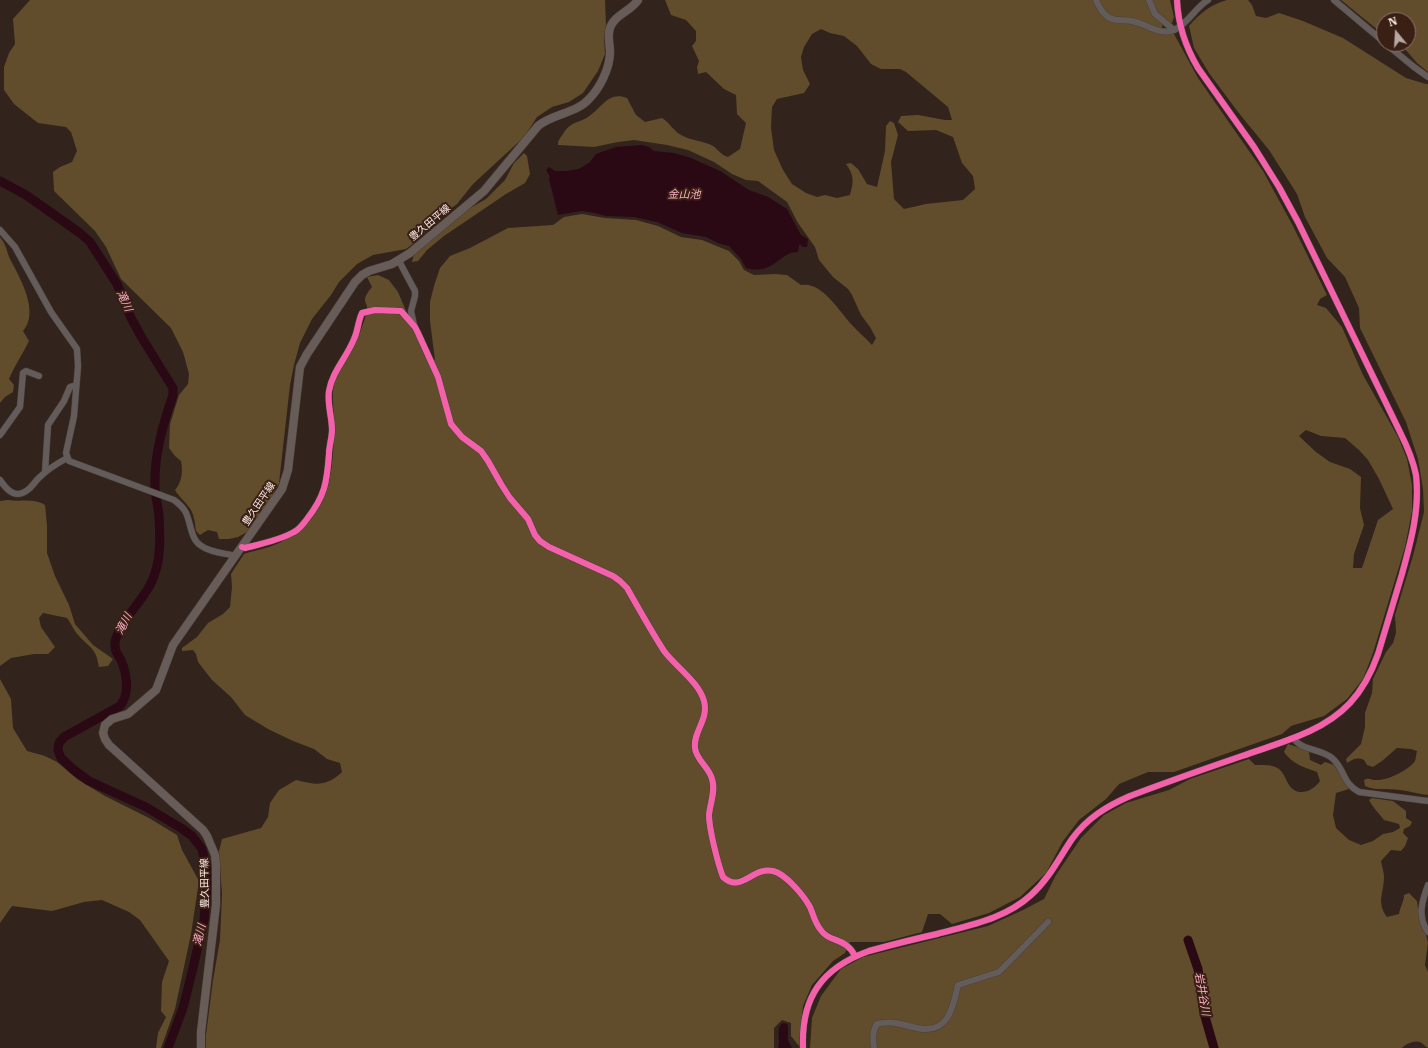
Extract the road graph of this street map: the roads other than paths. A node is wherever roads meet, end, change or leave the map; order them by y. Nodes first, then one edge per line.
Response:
1 (638, 0) edge
2 (1096, 0) edge
3 (1149, 0) edge
4 (1177, 0) edge
5 (1208, 0) edge
6 (1334, 0) edge
7 (1180, 26) junction
8 (1174, 30) junction
9 (1376, 35) edge
10 (1396, 52) edge
11 (1428, 77) edge
12 (0, 230) edge
13 (399, 261) junction
14 (415, 327) junction
15 (39, 376) dead end
16 (76, 385) junction
17 (0, 435) edge
18 (67, 458) junction
19 (45, 472) junction
20 (0, 480) edge
21 (242, 547) junction
22 (236, 556) junction
23 (1294, 738) junction
24 (1428, 801) edge
25 (1428, 885) edge
26 (1048, 922) dead end
27 (1428, 932) edge
28 (855, 956) junction
29 (201, 1048) edge
30 (803, 1048) edge
31 (874, 1048) edge

1 - 13 main road, 豊久田平線
2 - 8 street
3 - 8 street
4 - 7 street
5 - 7 street
6 - 9 street
7 - 8 street
7 - 23 street
10 - 11 street
12 - 16 street
13 - 14 street
13 - 21 main road, 豊久田平線
14 - 21 street
14 - 28 street
15 - 17 street
16 - 18 street
16 - 19 street
18 - 19 street
18 - 22 street
19 - 20 street
21 - 22 main road, 豊久田平線
22 - 29 main road, 豊久田平線
23 - 24 street
23 - 28 street
25 - 27 street
26 - 31 street
28 - 30 street

